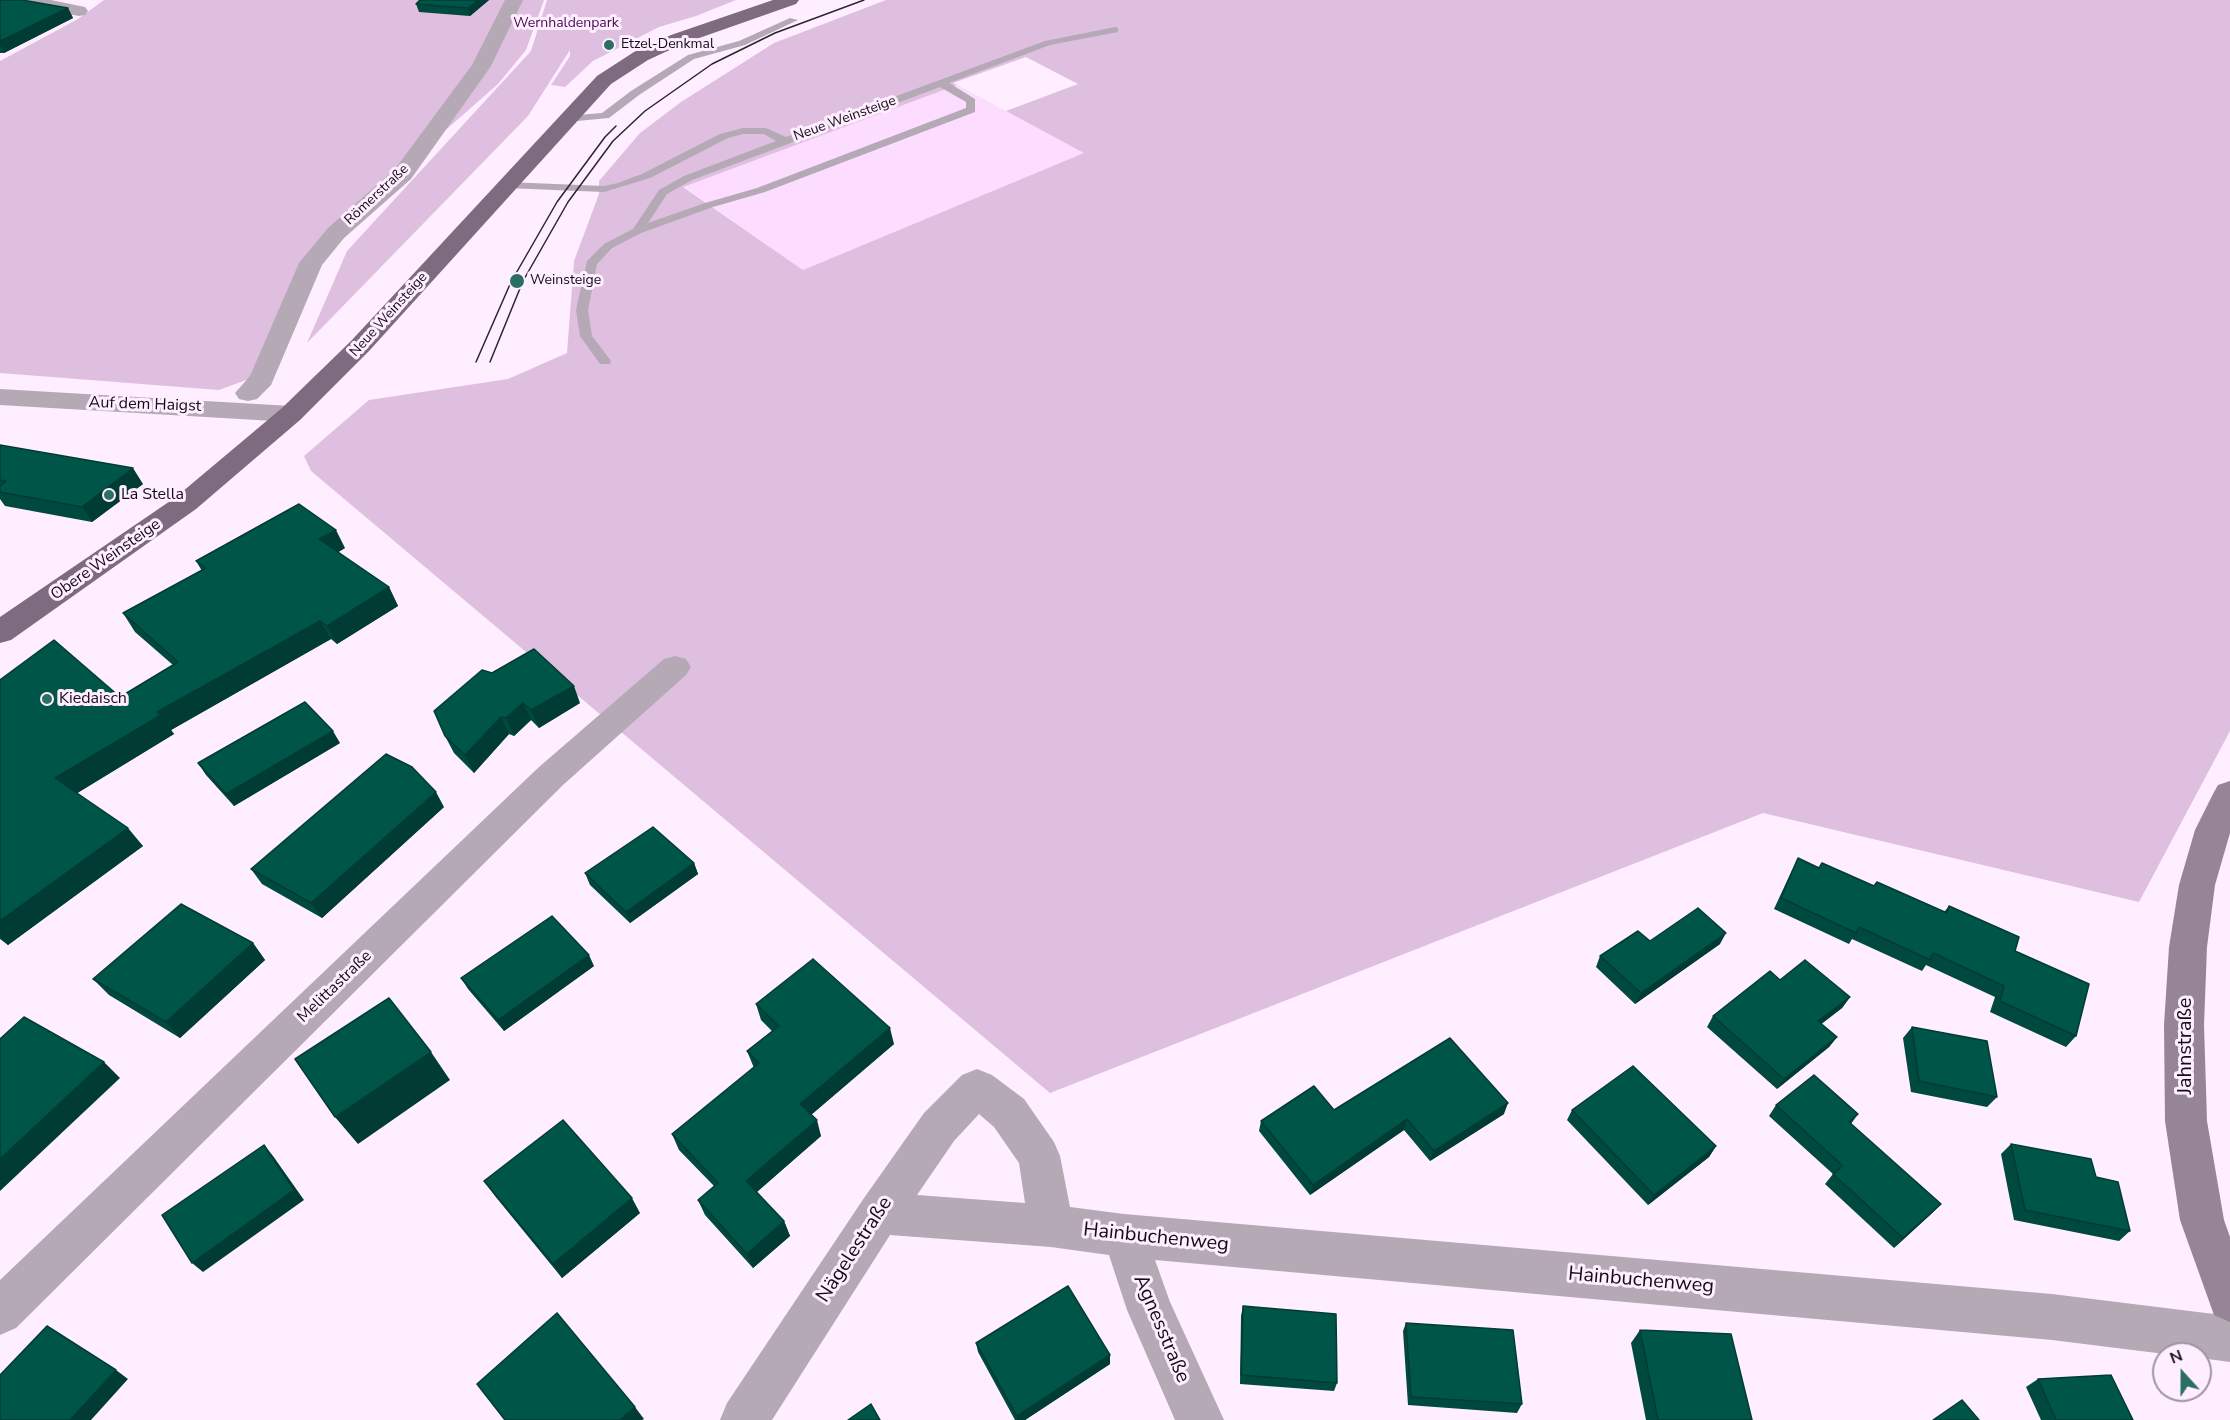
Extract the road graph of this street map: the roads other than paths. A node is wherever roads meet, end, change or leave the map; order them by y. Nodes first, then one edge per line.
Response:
1 (23, 0) edge
2 (514, 0) edge
3 (790, 0) edge
4 (79, 11) dead end
5 (793, 20) dead end
6 (1115, 30) dead end
7 (941, 83) junction
8 (566, 119) junction
9 (785, 141) junction
10 (506, 185) junction
11 (637, 231) junction
12 (605, 361) dead end
13 (248, 393) dead end
14 (0, 397) edge
15 (291, 414) junction
16 (0, 632) edge
17 (675, 667) dead end
18 (2230, 794) edge
19 (879, 1213) junction
20 (1051, 1226) junction
21 (1124, 1236) junction
22 (2230, 1299) edge
23 (0, 1312) edge
24 (2230, 1339) edge
25 (744, 1420) edge
26 (1200, 1420) edge

1 - 4 street
2 - 13 street, Römerstraße
3 - 8 main road, Neue Weinsteige
5 - 8 lane
6 - 7 lane, Neue Weinsteige
7 - 9 lane, Neue Weinsteige
7 - 11 lane
8 - 10 main road, Neue Weinsteige
9 - 10 lane, Neue Weinsteige
9 - 11 lane
10 - 15 main road, Neue Weinsteige
11 - 12 lane
14 - 15 street, Auf dem Haigst
15 - 16 main road, Obere Weinsteige
17 - 23 street, Melittastraße
18 - 22 main road, Jahnstraße
19 - 20 street, Hainbuchenweg
19 - 20 street, Nägelestraße
19 - 25 street, Nägelestraße
20 - 21 street, Hainbuchenweg
21 - 24 street, Hainbuchenweg
21 - 26 street, Agnesstraße

